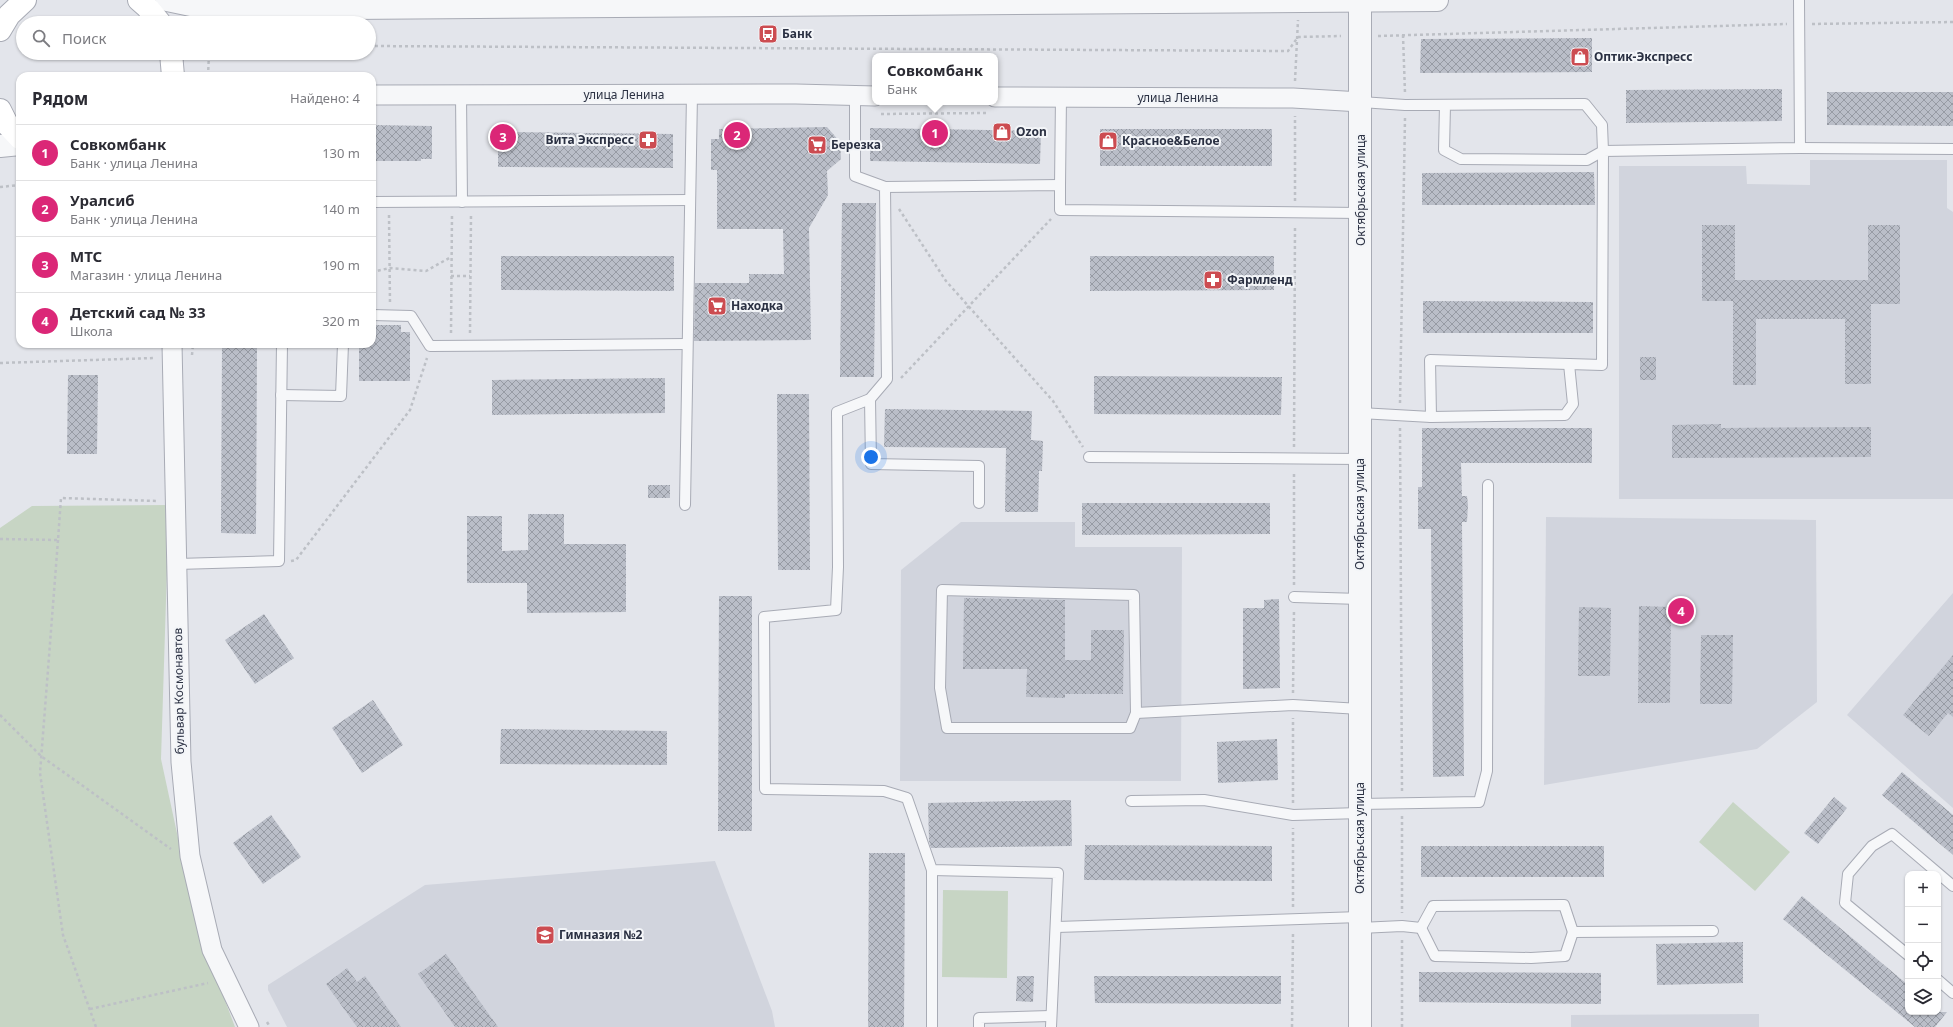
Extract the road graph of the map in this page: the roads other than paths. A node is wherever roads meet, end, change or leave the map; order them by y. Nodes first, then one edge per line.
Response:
1 (139, 0) edge
2 (167, 0) edge
3 (1297, 0) edge
4 (1360, 0) edge
5 (1437, 0) edge
6 (1799, 0) edge
7 (465, 3) edge
8 (155, 16) edge
9 (202, 16) edge
10 (172, 60) edge
11 (173, 72) edge
12 (692, 94) junction
13 (376, 95) edge
14 (461, 95) junction
15 (855, 96) junction
16 (872, 96) edge
17 (998, 97) edge
18 (1061, 97) junction
19 (1361, 102) junction
20 (1445, 105) junction
21 (0, 110) edge
22 (16, 134) edge
23 (16, 144) edge
24 (0, 146) edge
25 (1800, 148) junction
26 (1953, 149) edge
27 (1603, 151) junction
28 (1060, 185) junction
29 (885, 187) junction
30 (690, 200) junction
31 (376, 202) edge
32 (462, 202) junction
33 (1360, 213) junction
34 (376, 315) edge
35 (687, 344) junction
36 (282, 348) edge
37 (343, 348) edge
38 (172, 351) edge
39 (1569, 364) junction
40 (281, 395) junction
41 (870, 399) junction
42 (1360, 413) junction
43 (1431, 417) junction
44 (1089, 457) road end
45 (1360, 459) junction
46 (1488, 485) dead end
47 (979, 503) dead end
48 (685, 505) dead end
49 (177, 564) junction
50 (1294, 597) road end
51 (1360, 599) junction
52 (1360, 709) junction
53 (1136, 712) junction
54 (1131, 801) dead end
55 (1360, 809) junction
56 (932, 870) junction
57 (1953, 886) edge
58 (1360, 922) junction
59 (1056, 927) junction
60 (1421, 928) junction
61 (1713, 931) dead end
62 (1573, 932) junction
63 (1905, 953) edge
64 (1941, 982) edge
65 (1953, 992) edge
66 (1050, 1016) junction
67 (258, 1024) edge
68 (932, 1027) edge
69 (979, 1027) edge
70 (1051, 1027) edge
71 (1360, 1027) edge

1 - 8 main road
2 - 9 street
3 - 4 street
3 - 7 street
4 - 5 street
4 - 19 street, Октябрьская улица
6 - 25 lane
7 - 9 street
10 - 11 main road
12 - 14 street, улица Ленина
12 - 15 street, улица Ленина
12 - 30 lane
13 - 14 street, улица Ленина
14 - 32 lane
15 - 16 street, улица Ленина
15 - 29 lane
17 - 18 street, улица Ленина
18 - 19 street, улица Ленина
18 - 28 lane
19 - 20 lane
19 - 33 street, Октябрьская улица
20 - 27 lane
20 - 27 lane
21 - 22 main road
23 - 24 street
25 - 26 lane
25 - 27 lane
27 - 39 lane
28 - 29 lane
28 - 33 lane
29 - 41 lane
30 - 32 lane
30 - 35 lane
31 - 32 lane
33 - 42 street, Октябрьская улица
34 - 35 lane
35 - 48 lane
36 - 40 lane
37 - 40 lane
38 - 49 street, бульвар Космонавтов
39 - 43 lane
39 - 43 lane
40 - 49 lane
41 - 47 lane
41 - 56 lane
42 - 43 lane
42 - 45 street, Октябрьская улица
44 - 45 lane
45 - 51 street, Октябрьская улица
46 - 55 lane
49 - 67 street, бульвар Космонавтов
50 - 51 lane
51 - 52 street, Октябрьская улица
52 - 53 lane
52 - 55 street, Октябрьская улица
53 - 53 lane
54 - 55 lane
55 - 58 street, Октябрьская улица
56 - 59 lane
56 - 68 lane
57 - 63 lane
58 - 59 lane
58 - 60 lane
58 - 71 street, Октябрьская улица
59 - 66 lane
60 - 62 lane
60 - 62 lane
61 - 62 lane
64 - 65 lane
66 - 69 lane
66 - 70 lane

